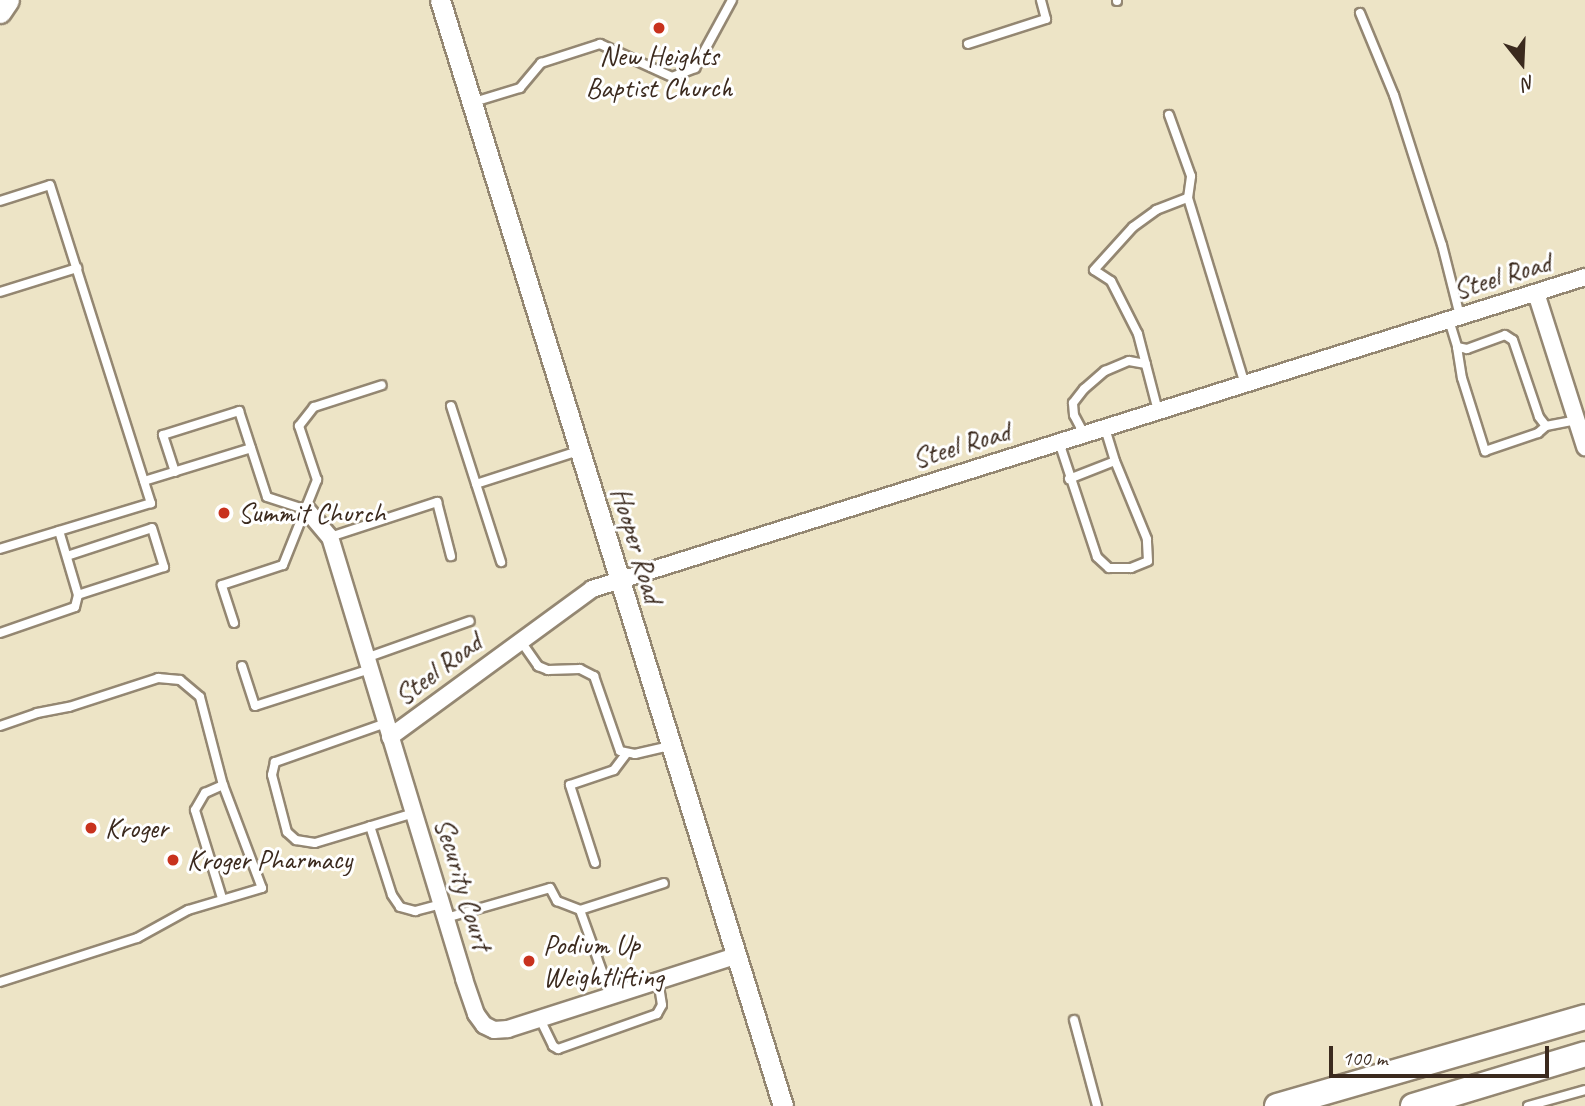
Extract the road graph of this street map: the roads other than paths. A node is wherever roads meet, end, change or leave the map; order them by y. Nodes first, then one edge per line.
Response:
1 (8, 0) edge
2 (440, 0) edge
3 (732, 0) edge
4 (1041, 0) edge
5 (0, 12) edge
6 (1360, 13) dead end
7 (968, 44) dead end
8 (471, 103) junction
9 (1169, 115) dead end
10 (1188, 198) junction
11 (0, 201) edge
12 (77, 268) junction
13 (1585, 277) edge
14 (0, 292) edge
15 (1536, 293) junction
16 (1455, 318) junction
17 (1457, 347) junction
18 (1146, 364) junction
19 (1245, 384) junction
20 (383, 385) dead end
21 (451, 406) dead end
22 (1158, 411) junction
23 (1576, 420) junction
24 (1546, 426) junction
25 (1105, 428) junction
26 (1084, 435) junction
27 (1059, 442) junction
28 (1585, 447) edge
29 (251, 448) junction
30 (578, 451) junction
31 (1115, 461) junction
32 (175, 471) junction
33 (1069, 479) junction
34 (144, 481) junction
35 (476, 484) junction
36 (307, 510) junction
37 (59, 531) junction
38 (330, 537) junction
39 (0, 549) edge
40 (68, 556) junction
41 (451, 556) dead end
42 (501, 562) dead end
43 (620, 580) junction
44 (78, 596) junction
45 (470, 621) dead end
46 (234, 623) dead end
47 (0, 633) edge
48 (520, 640) junction
49 (368, 663) junction
50 (242, 666) dead end
51 (0, 726) edge
52 (388, 730) junction
53 (670, 746) junction
54 (626, 754) junction
55 (223, 785) junction
56 (414, 813) junction
57 (370, 826) junction
58 (595, 863) dead end
59 (664, 883) dead end
60 (222, 898) junction
61 (580, 910) junction
62 (444, 911) junction
63 (736, 956) junction
64 (658, 981) junction
65 (0, 982) edge
66 (611, 996) junction
67 (1585, 1017) edge
68 (540, 1019) junction
69 (1074, 1020) dead end
70 (1585, 1054) edge
71 (1585, 1090) edge
72 (1452, 1101) edge
73 (783, 1106) edge
74 (1097, 1106) edge
75 (1277, 1106) edge
76 (1413, 1106) edge
77 (1528, 1106) edge

1 - 5 main road
2 - 8 street, Hooper Road
3 - 8 lane
4 - 7 lane
6 - 16 lane
8 - 30 street, Hooper Road
9 - 10 lane
10 - 18 lane
10 - 19 lane
11 - 12 lane
12 - 14 lane
12 - 34 lane
13 - 15 street, Steel Road
15 - 16 street, Steel Road
15 - 23 street
16 - 17 lane
16 - 19 street, Steel Road
17 - 24 lane
17 - 24 lane
18 - 22 lane
18 - 26 lane
19 - 22 street, Steel Road
20 - 36 lane
21 - 35 lane
22 - 25 street, Steel Road
23 - 24 lane
23 - 28 street
25 - 26 street, Steel Road
25 - 31 lane
26 - 27 street, Steel Road
27 - 33 lane
27 - 43 street, Steel Road
29 - 32 lane
29 - 32 lane
29 - 36 lane
30 - 35 lane
30 - 43 street, Hooper Road
31 - 33 lane
31 - 33 lane
32 - 34 lane
34 - 37 lane
35 - 42 lane
36 - 38 street, Security Court
36 - 46 lane
37 - 39 lane
37 - 40 lane
38 - 41 lane
38 - 49 street, Security Court
40 - 44 lane
40 - 44 lane
43 - 48 street, Steel Road
43 - 53 street, Hooper Road
44 - 47 lane
45 - 49 lane
48 - 52 street, Steel Road
48 - 54 lane
49 - 50 lane
49 - 52 street, Security Court
51 - 55 lane
52 - 56 street, Security Court
52 - 57 lane
53 - 54 lane
53 - 63 street, Hooper Road
54 - 58 lane
55 - 60 lane
55 - 60 lane
56 - 57 lane
56 - 62 street, Security Court
57 - 62 lane
59 - 61 lane
60 - 65 lane
61 - 62 lane
61 - 66 lane
62 - 68 street, Security Court
63 - 64 street, Security Court
63 - 73 street, Hooper Road
64 - 66 street, Security Court
64 - 68 lane
66 - 68 street, Security Court
67 - 75 main road
69 - 74 lane
70 - 72 main road
71 - 77 lane
72 - 76 main road

